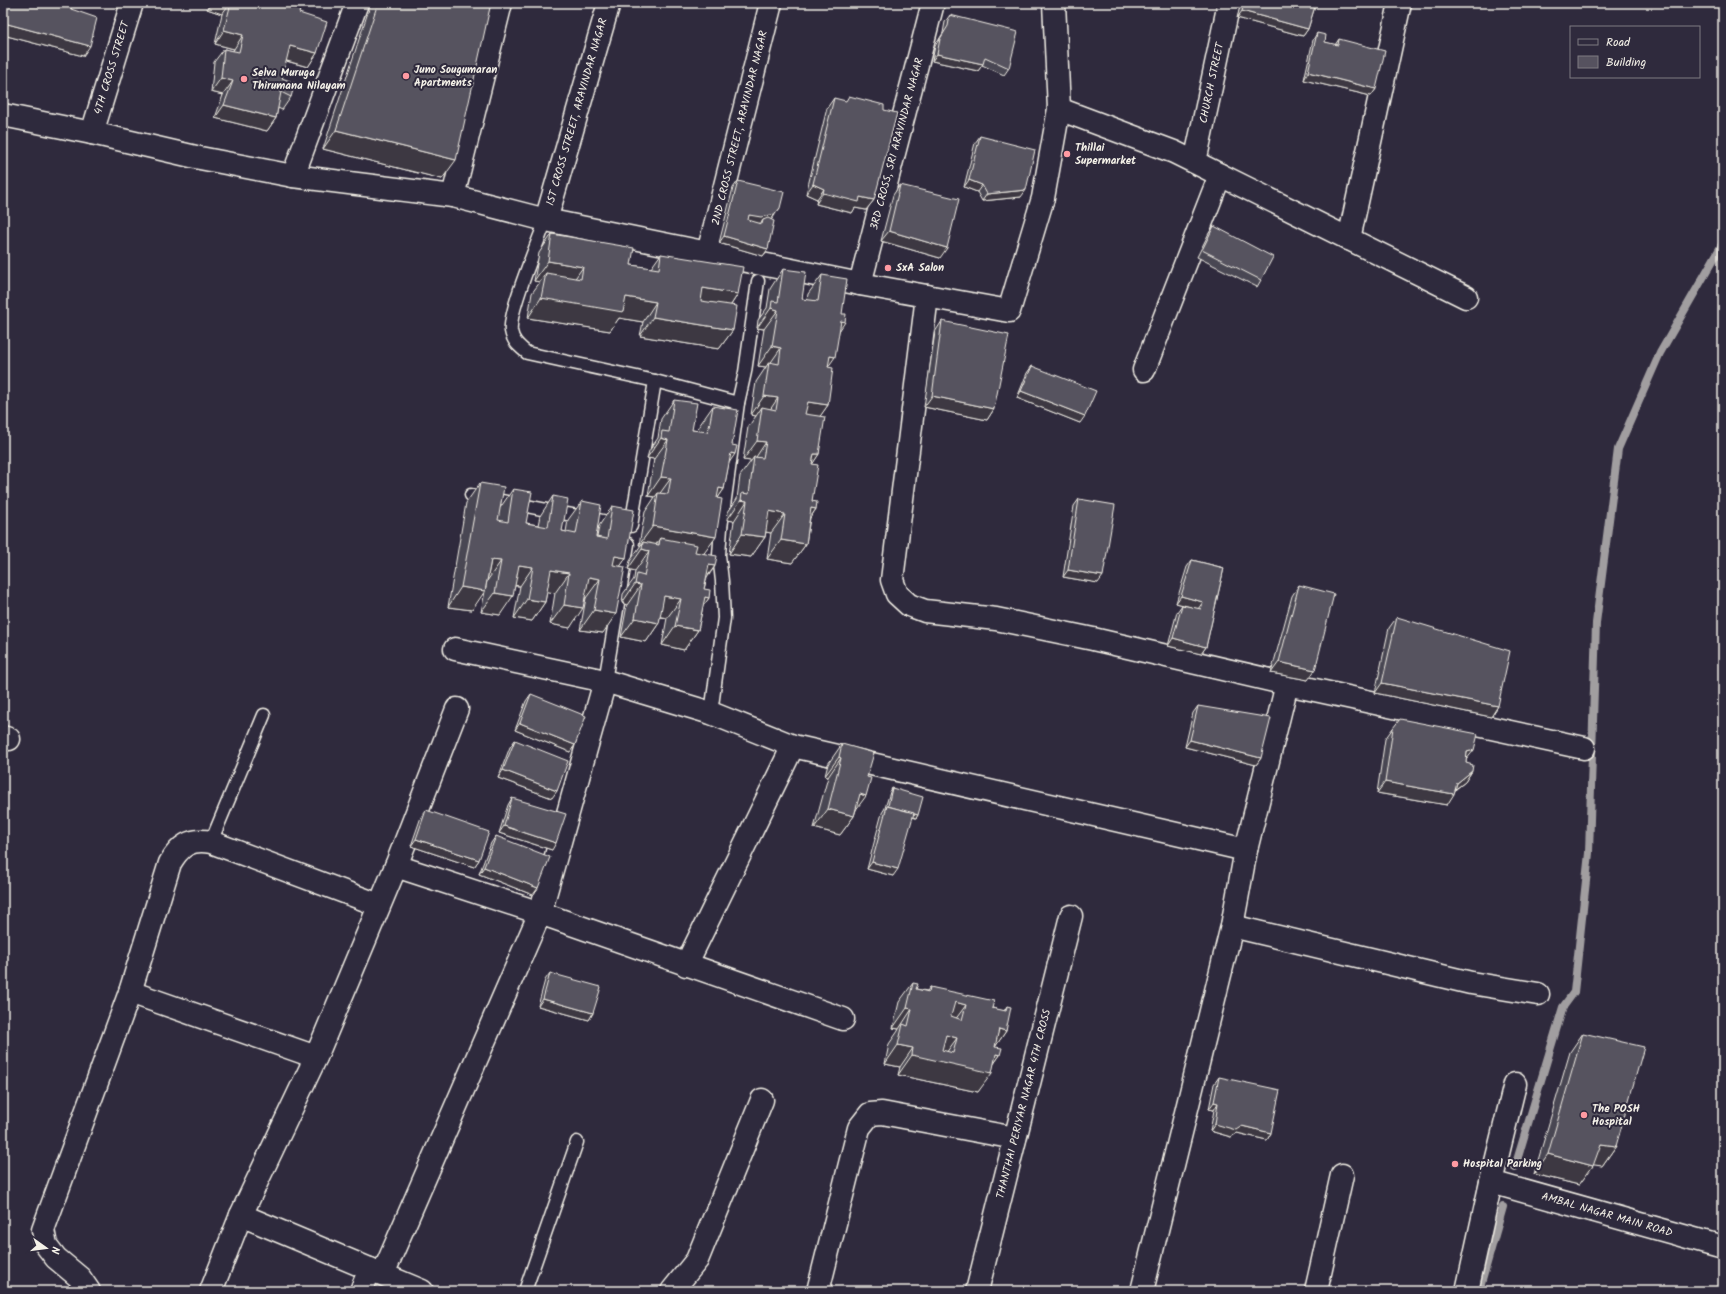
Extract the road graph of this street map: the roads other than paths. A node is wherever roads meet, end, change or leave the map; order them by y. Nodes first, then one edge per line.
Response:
1 (132, 3) edge
2 (358, 3) edge
3 (501, 3) edge
4 (609, 3) edge
5 (771, 3) edge
6 (933, 3) edge
7 (1054, 3) edge
8 (1229, 3) edge
9 (1400, 3) edge
10 (1059, 109) junction
11 (3, 115) edge
12 (92, 133) junction
13 (1195, 162) junction
14 (1220, 175) junction
15 (293, 176) junction
16 (453, 196) junction
17 (546, 220) junction
18 (1349, 239) junction
19 (708, 252) junction
20 (758, 281) dead end
21 (860, 284) junction
22 (927, 296) junction
23 (1466, 297) dead end
24 (1144, 370) dead end
25 (655, 381) junction
26 (738, 403) junction
27 (471, 494) dead end
28 (630, 527) junction
29 (455, 649) dead end
30 (605, 681) junction
31 (1287, 684) junction
32 (457, 709) dead end
33 (711, 713) junction
34 (264, 715) dead end
35 (792, 746) junction
36 (1584, 748) dead end
37 (211, 842) junction
38 (1246, 850) junction
39 (396, 866) junction
40 (379, 905) junction
41 (540, 913) junction
42 (1071, 916) dead end
43 (1232, 926) junction
44 (686, 965) junction
45 (130, 992) junction
46 (1538, 994) dead end
47 (843, 1019) dead end
48 (316, 1057) junction
49 (1515, 1084) dead end
50 (762, 1100) dead end
51 (1015, 1138) junction
52 (578, 1142) dead end
53 (1342, 1175) dead end
54 (1491, 1182) junction
55 (241, 1215) junction
56 (1722, 1243) edge
57 (377, 1271) junction
58 (89, 1291) edge
59 (210, 1291) edge
60 (361, 1291) edge
61 (422, 1291) edge
62 (525, 1291) edge
63 (672, 1291) edge
64 (818, 1291) edge
65 (977, 1291) edge
66 (1142, 1291) edge
67 (1316, 1291) edge
68 (1467, 1291) edge

1 - 12 street, 4TH CROSS STREET
2 - 15 street
3 - 16 street
4 - 17 street, 1ST CROSS STREET, ARAVINDAR NAGAR
5 - 19 street, 2ND CROSS STREET, ARAVINDAR NAGAR
6 - 21 street, 3RD CROSS, SRI ARAVINDAR NAGAR
7 - 10 street
8 - 13 street, CHURCH STREET
9 - 18 street
10 - 13 street
10 - 22 street
11 - 12 street
12 - 15 street
13 - 14 street
14 - 18 street
14 - 24 street
15 - 16 street
16 - 17 street
17 - 19 street
17 - 25 lane
18 - 23 street
19 - 21 street
20 - 26 lane
21 - 22 street
22 - 31 street
25 - 26 lane
25 - 28 lane
26 - 33 lane
27 - 28 lane
28 - 30 lane
29 - 30 street
30 - 33 street
30 - 41 street
31 - 36 street
31 - 38 street
32 - 39 street
33 - 35 street
34 - 37 lane
35 - 38 street
35 - 44 street
37 - 40 street
37 - 45 street
38 - 43 street
39 - 40 street
39 - 41 street
40 - 48 street
41 - 44 street
41 - 57 street
42 - 51 street, THANTHAI PERIYAR NAGAR 4TH CROSS
43 - 46 street
43 - 66 street
44 - 47 street
45 - 48 street
45 - 58 street
48 - 55 street
49 - 54 street
50 - 63 street
51 - 64 street
51 - 65 street, THANTHAI PERIYAR NAGAR 4TH CROSS
52 - 62 lane
53 - 67 street
54 - 56 street, AMBAL NAGAR MAIN ROAD
54 - 68 street
55 - 57 street
55 - 59 street
57 - 60 street
57 - 61 street

